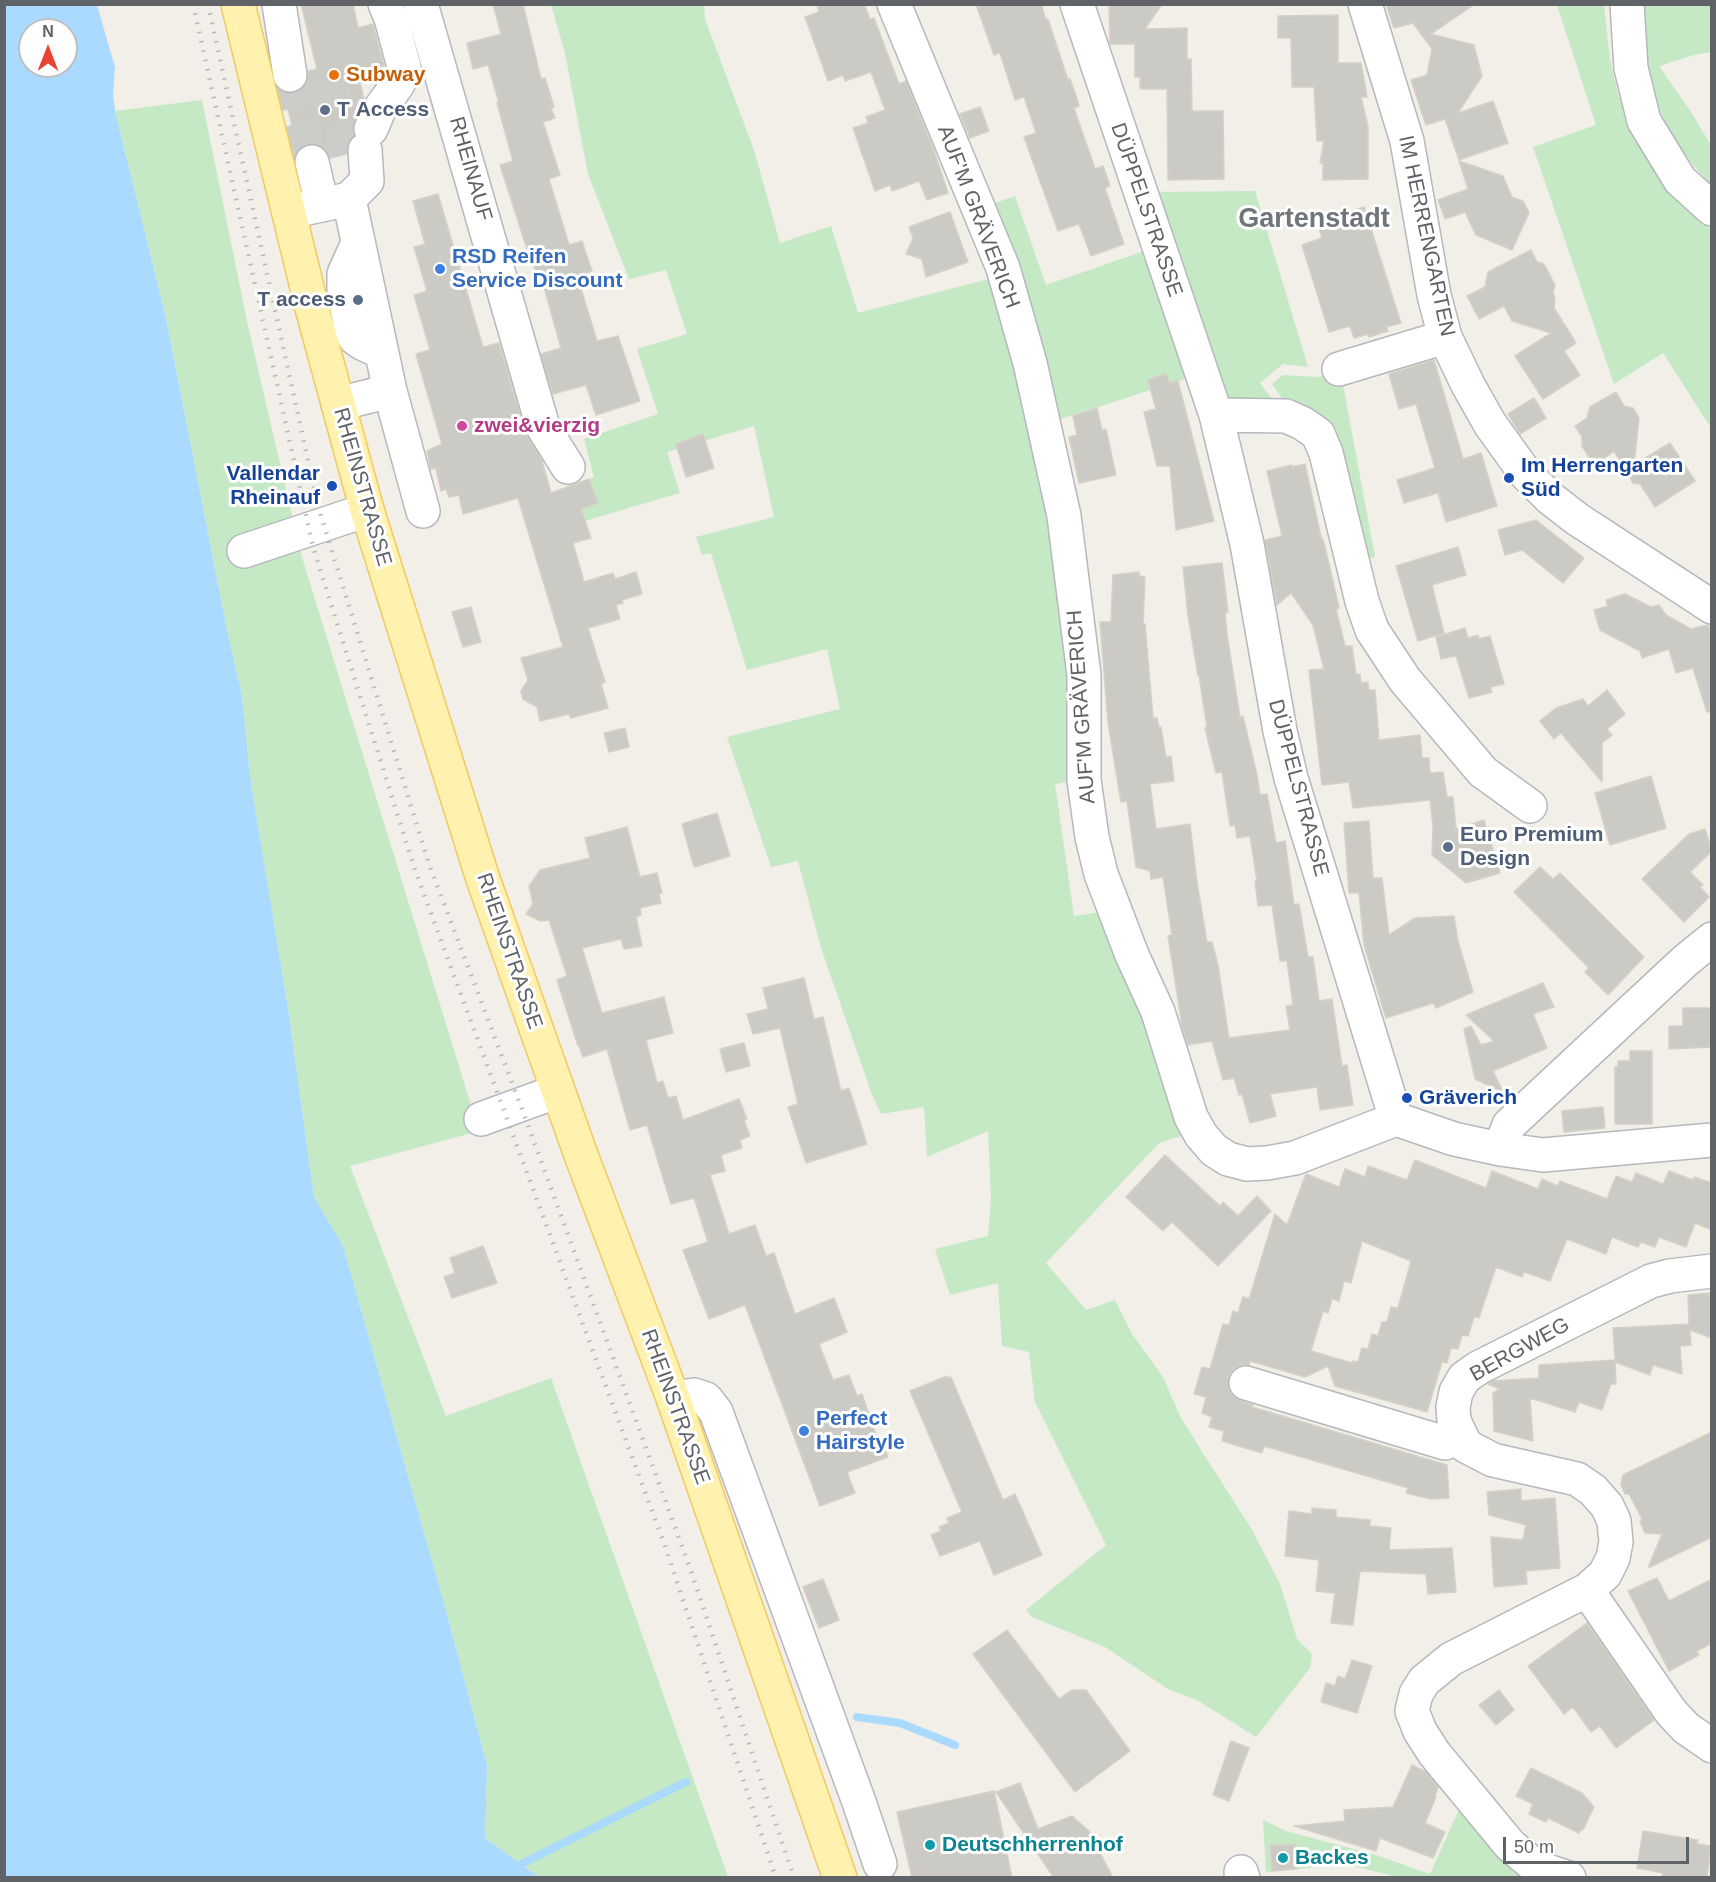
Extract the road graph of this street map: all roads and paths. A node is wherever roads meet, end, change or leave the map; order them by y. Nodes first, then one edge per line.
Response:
1 (238, 4) edge
2 (279, 4) edge
3 (385, 4) edge
4 (421, 4) edge
5 (894, 4) edge
6 (1077, 4) edge
7 (1365, 4) edge
8 (1627, 4) edge
9 (290, 75) tunnel mouth
10 (341, 200) junction
11 (1712, 208) edge
12 (289, 213) junction
13 (1444, 337) junction
14 (1339, 369) dead end
15 (390, 391) junction
16 (338, 404) junction
17 (1216, 415) junction
18 (568, 467) dead end
19 (368, 510) junction
20 (423, 511) dead end
21 (244, 551) dead end
22 (1712, 607) edge
23 (1530, 806) dead end
24 (1712, 939) edge
25 (558, 1091) junction
26 (481, 1119) dead end
27 (1395, 1119) junction
28 (1712, 1140) edge
29 (1500, 1149) junction
30 (1712, 1271) edge
31 (1246, 1383) dead end
32 (673, 1398) junction
33 (1460, 1436) junction
34 (1587, 1590) junction
35 (1712, 1746) edge
36 (860, 1802) junction
37 (819, 1815) junction
38 (880, 1864) dead end
39 (842, 1876) edge
40 (1569, 1878) edge

1 - 12 main road, RHEINSTRASSE
2 - 9 street
3 - 10 street
4 - 18 street, RHEINAUF
5 - 27 street, AUF'M GRÄVERICH
6 - 17 street, DÜPPELSTRASSE
7 - 13 street, IM HERRENGARTEN
8 - 11 street
10 - 12 street
10 - 15 street
12 - 16 main road, RHEINSTRASSE
13 - 14 street
13 - 22 street, IM HERRENGARTEN
15 - 16 street
15 - 20 street
16 - 19 main road, RHEINSTRASSE
17 - 23 street
17 - 27 street, DÜPPELSTRASSE
19 - 21 street
19 - 25 main road, RHEINSTRASSE
24 - 29 street
25 - 26 street
25 - 32 main road, RHEINSTRASSE
27 - 29 street
28 - 29 street
30 - 33 street, BERGWEG
31 - 33 street
32 - 36 street
32 - 37 main road, RHEINSTRASSE
33 - 34 street
34 - 35 street
34 - 40 street
36 - 37 street
36 - 38 street
37 - 39 main road, RHEINSTRASSE

